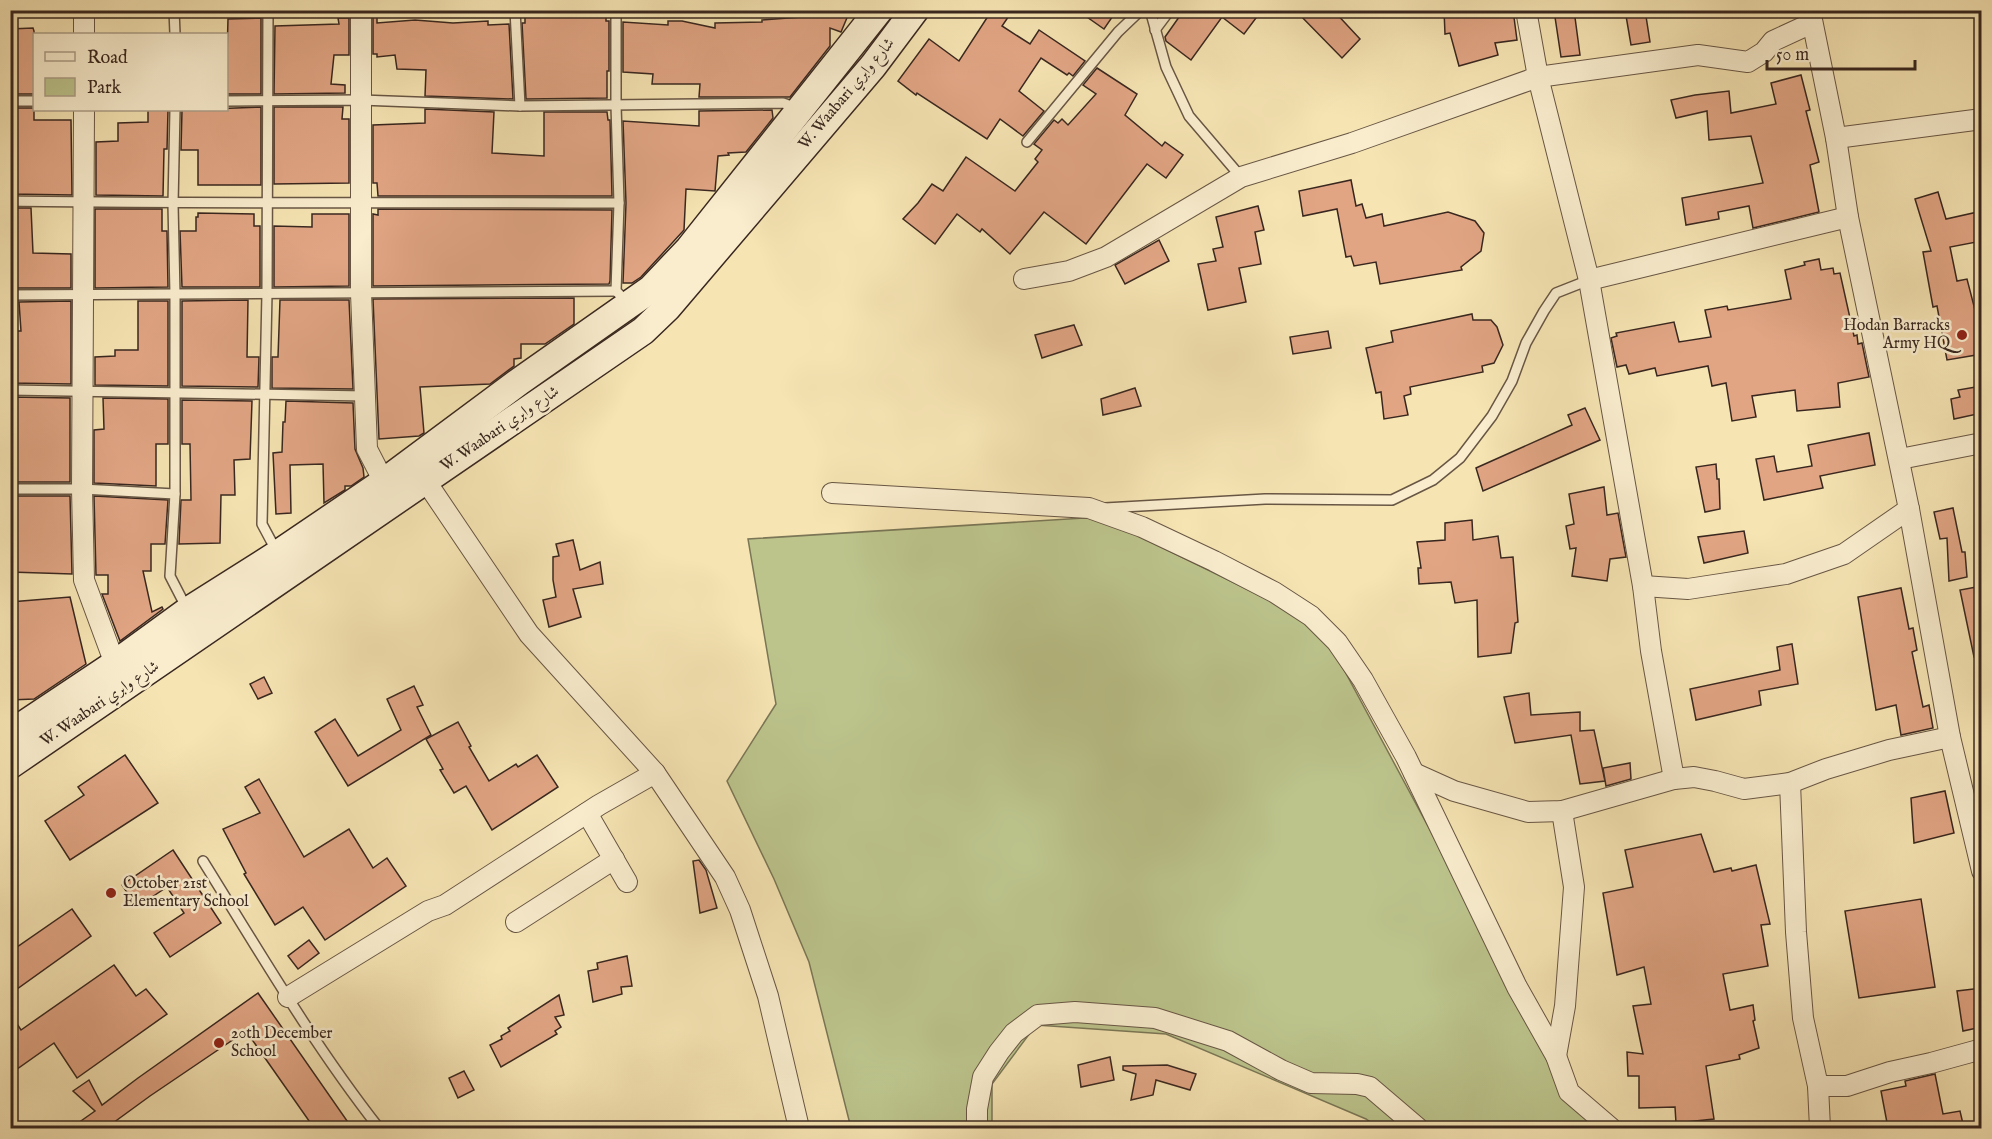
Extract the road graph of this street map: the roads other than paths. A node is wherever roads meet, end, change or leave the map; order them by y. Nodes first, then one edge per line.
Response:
1 (23, 10) edge
2 (84, 10) edge
3 (169, 10) edge
4 (370, 10) edge
5 (515, 10) edge
6 (663, 10) edge
7 (879, 10) edge
8 (915, 10) edge
9 (1141, 10) edge
10 (1150, 10) edge
11 (1170, 10) edge
12 (1526, 10) edge
13 (10, 11) edge
14 (174, 11) edge
15 (268, 11) edge
16 (361, 11) edge
17 (616, 11) edge
18 (1811, 17) edge
19 (1155, 30) junction
20 (84, 33) edge
21 (175, 33) edge
22 (1538, 77) junction
23 (10, 100) edge
24 (361, 100) junction
25 (33, 101) edge
26 (228, 101) edge
27 (267, 101) junction
28 (616, 105) junction
29 (520, 106) junction
30 (800, 109) junction
31 (84, 111) edge
32 (175, 111) edge
33 (1982, 119) edge
34 (1836, 138) junction
35 (1027, 141) dead end
36 (1241, 177) junction
37 (10, 201) edge
38 (83, 202) junction
39 (267, 202) junction
40 (360, 202) junction
41 (619, 203) junction
42 (173, 204) junction
43 (1848, 218) junction
44 (1024, 279) dead end
45 (1588, 280) junction
46 (267, 293) junction
47 (360, 293) junction
48 (175, 294) junction
49 (10, 295) edge
50 (83, 295) junction
51 (622, 299) junction
52 (10, 390) edge
53 (82, 392) junction
54 (174, 393) junction
55 (266, 394) junction
56 (365, 396) junction
57 (1982, 443) edge
58 (1899, 459) junction
59 (425, 480) junction
60 (384, 482) junction
61 (10, 489) edge
62 (82, 489) junction
63 (832, 493) dead end
64 (175, 494) junction
65 (1089, 508) junction
66 (1909, 509) junction
67 (278, 554) junction
68 (1643, 586) junction
69 (188, 611) junction
70 (115, 664) junction
71 (10, 734) edge
72 (1950, 737) junction
73 (10, 765) edge
74 (655, 773) junction
75 (1414, 774) junction
76 (1674, 779) junction
77 (1790, 783) junction
78 (1562, 812) junction
79 (587, 813) junction
80 (614, 859) junction
81 (203, 861) dead end
82 (1982, 870) edge
83 (627, 882) dead end
84 (516, 922) dead end
85 (288, 997) junction
86 (1982, 1049) edge
87 (1556, 1056) junction
88 (1818, 1086) junction
89 (379, 1128) edge
90 (799, 1128) edge
91 (977, 1128) edge
92 (1418, 1128) edge
93 (1611, 1128) edge
94 (1820, 1128) edge

1 - 13 lane
2 - 20 street
3 - 14 lane
4 - 16 lane
5 - 29 lane
6 - 17 lane
7 - 30 main road, W. Waabari شارع وابري
8 - 59 main road, W. Waabari شارع وابري
9 - 35 lane
10 - 19 lane
11 - 19 lane
12 - 22 street
14 - 15 lane
14 - 21 lane
15 - 16 lane
15 - 27 lane
16 - 24 street
17 - 28 lane
18 - 22 street
18 - 34 street
19 - 36 lane
22 - 36 street
22 - 45 street
23 - 25 lane
24 - 27 lane
24 - 29 lane
24 - 40 street
26 - 27 lane
27 - 39 lane
28 - 29 lane
28 - 30 lane
28 - 41 lane
30 - 51 main road, W. Waabari شارع وابري
31 - 38 street
32 - 42 lane
33 - 34 street
34 - 43 street
36 - 44 street
37 - 38 lane
38 - 42 lane
38 - 50 street
39 - 40 lane
39 - 42 lane
39 - 46 lane
40 - 41 lane
40 - 47 street
41 - 51 lane
42 - 48 lane
43 - 45 street
43 - 58 street
45 - 65 lane
45 - 68 street
46 - 47 lane
46 - 48 lane
46 - 55 lane
47 - 51 lane
47 - 56 street
48 - 50 lane
48 - 54 lane
49 - 50 lane
50 - 53 street
51 - 60 main road, W. Waabari شارع وابري
52 - 53 lane
53 - 54 lane
53 - 62 street
54 - 55 lane
54 - 64 lane
55 - 56 lane
55 - 67 lane
56 - 60 street
57 - 58 street
58 - 66 street
59 - 73 main road, W. Waabari شارع وابري
59 - 74 street
60 - 67 main road, W. Waabari شارع وابري
61 - 62 lane
62 - 64 lane
62 - 70 street
63 - 65 street
64 - 69 lane
65 - 75 street
66 - 68 street
66 - 72 street
67 - 69 main road, W. Waabari شارع وابري
68 - 76 street
69 - 70 main road, W. Waabari شارع وابري
70 - 71 main road, W. Waabari شارع وابري
72 - 77 street
72 - 82 street
74 - 79 street
74 - 90 street
75 - 78 street
75 - 87 street
76 - 77 street
76 - 78 street
77 - 88 street
78 - 87 street
79 - 80 street
79 - 85 street
80 - 83 street
80 - 84 street
81 - 85 lane
85 - 89 lane
86 - 88 street
87 - 93 street
88 - 94 street
91 - 92 street

